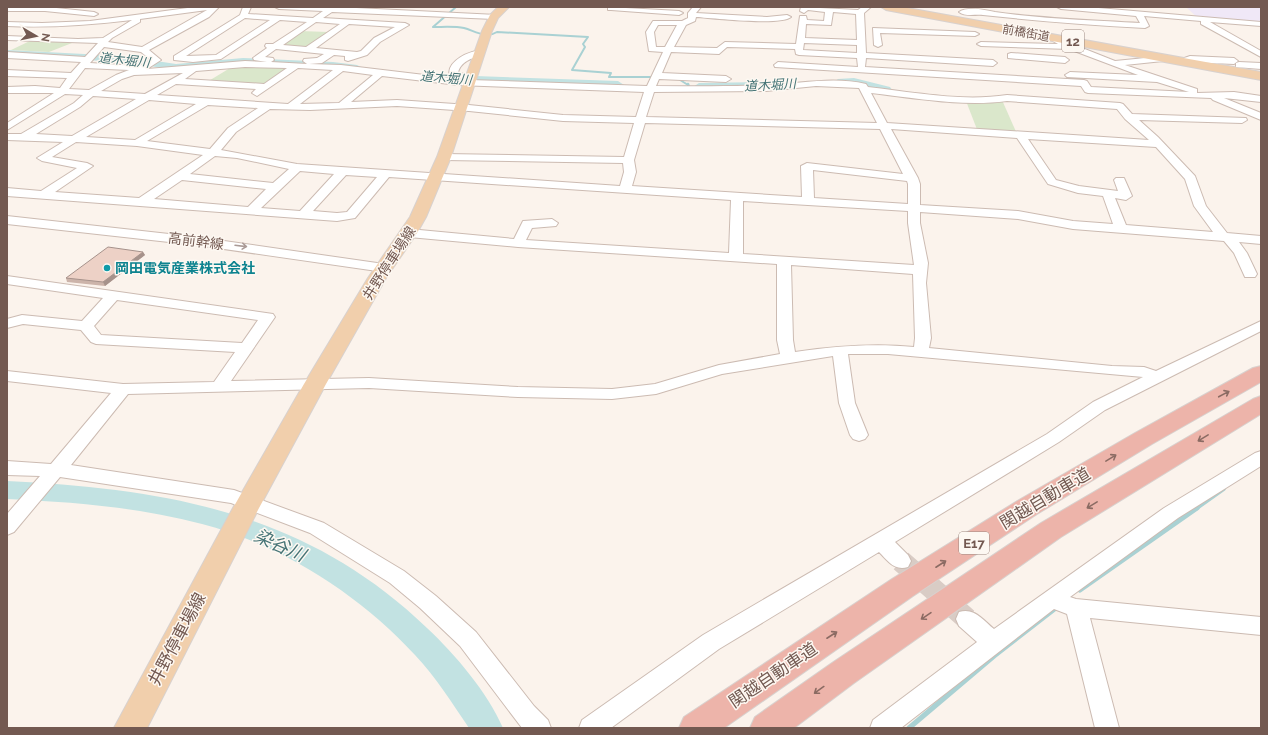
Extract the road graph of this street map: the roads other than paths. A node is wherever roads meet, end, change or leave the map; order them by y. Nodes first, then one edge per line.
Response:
1 (144, 7) edge
2 (214, 7) edge
3 (246, 7) edge
4 (279, 7) edge
5 (428, 7) edge
6 (867, 7) edge
7 (886, 7) edge
8 (1061, 7) edge
9 (1152, 7) edge
10 (27, 8) edge
11 (332, 8) edge
12 (7, 9) edge
13 (610, 9) edge
14 (829, 9) junction
15 (1101, 9) edge
16 (102, 10) dead end
17 (401, 12) junction
18 (499, 12) edge
19 (694, 12) edge
20 (732, 12) edge
21 (421, 13) junction
22 (94, 14) junction
23 (965, 14) edge
24 (1139, 14) junction
25 (787, 15) edge
26 (242, 16) junction
27 (803, 16) edge
28 (1160, 16) junction
29 (139, 18) junction
30 (1040, 18) junction
31 (7, 19) edge
32 (277, 19) junction
33 (313, 20) junction
34 (1201, 20) junction
35 (868, 21) junction
36 (193, 22) junction
37 (347, 22) junction
38 (90, 23) junction
39 (683, 23) junction
40 (1092, 23) junction
41 (7, 24) edge
42 (69, 24) junction
43 (384, 24) junction
44 (1261, 24) edge
45 (405, 25) junction
46 (1044, 26) junction
47 (1068, 29) dead end
48 (372, 32) dead end
49 (831, 32) dead end
50 (1099, 33) dead end
51 (174, 34) junction
52 (976, 34) junction
53 (1052, 38) junction
54 (8, 39) edge
55 (36, 39) junction
56 (218, 39) junction
57 (78, 41) junction
58 (104, 42) junction
59 (238, 43) junction
60 (861, 43) junction
61 (800, 44) junction
62 (981, 44) junction
63 (353, 45) dead end
64 (878, 45) dead end
65 (273, 47) junction
66 (1071, 47) junction
67 (1251, 48) junction
68 (1261, 49) edge
69 (143, 50) junction
70 (308, 50) junction
71 (669, 50) junction
72 (7, 51) edge
73 (332, 53) junction
74 (341, 54) junction
75 (1261, 54) edge
76 (7, 55) edge
77 (357, 55) junction
78 (44, 57) junction
79 (862, 57) junction
80 (154, 58) junction
81 (179, 58) junction
82 (1163, 58) junction
83 (992, 59) junction
84 (87, 60) junction
85 (1065, 60) dead end
86 (1180, 61) junction
87 (968, 62) junction
88 (1112, 64) junction
89 (338, 66) junction
90 (1261, 66) edge
91 (295, 67) junction
92 (144, 68) junction
93 (198, 68) junction
94 (776, 70) dead end
95 (862, 71) junction
96 (132, 72) junction
97 (8, 74) edge
98 (380, 74) junction
99 (998, 75) junction
100 (73, 76) junction
101 (657, 76) junction
102 (1261, 76) edge
103 (974, 77) junction
104 (741, 78) dead end
105 (471, 79) junction
106 (1016, 79) junction
107 (1160, 79) junction
108 (433, 80) junction
109 (175, 81) junction
110 (1066, 82) junction
111 (265, 87) junction
112 (864, 88) junction
113 (650, 89) junction
114 (7, 90) edge
115 (62, 92) junction
116 (91, 93) junction
117 (1203, 95) junction
118 (148, 97) junction
119 (1261, 99) edge
120 (207, 101) junction
121 (240, 104) junction
122 (408, 104) junction
123 (342, 105) junction
124 (268, 106) junction
125 (290, 106) junction
126 (461, 107) junction
127 (7, 114) edge
128 (28, 115) junction
129 (1261, 116) edge
130 (1129, 117) junction
131 (640, 120) junction
132 (1242, 120) dead end
133 (885, 126) junction
134 (7, 127) edge
135 (1021, 136) junction
136 (7, 137) edge
137 (24, 137) junction
138 (75, 139) junction
139 (137, 143) junction
140 (1158, 144) junction
141 (213, 153) junction
142 (444, 157) junction
143 (628, 160) junction
144 (297, 167) junction
145 (343, 171) junction
146 (385, 175) junction
147 (180, 176) junction
148 (435, 177) junction
149 (912, 178) junction
150 (1120, 180) dead end
151 (275, 187) junction
152 (625, 189) junction
153 (7, 192) edge
154 (1108, 194) junction
155 (43, 195) junction
156 (737, 197) junction
157 (808, 201) junction
158 (142, 202) junction
159 (915, 208) junction
160 (251, 210) junction
161 (304, 214) junction
162 (7, 220) edge
163 (552, 224) dead end
164 (7, 229) edge
165 (1121, 229) junction
166 (409, 233) junction
167 (1225, 236) junction
168 (1261, 240) edge
169 (518, 243) junction
170 (736, 257) junction
171 (784, 261) junction
172 (920, 270) junction
173 (380, 273) junction
174 (1250, 274) dead end
175 (7, 280) edge
176 (114, 294) junction
177 (7, 324) edge
178 (86, 326) junction
179 (1259, 328) edge
180 (246, 348) junction
181 (839, 350) junction
182 (921, 352) junction
183 (789, 358) junction
184 (1261, 374) edge
185 (7, 376) edge
186 (1156, 377) junction
187 (316, 384) junction
188 (219, 386) junction
189 (123, 389) junction
190 (1261, 404) edge
191 (859, 434) dead end
192 (1261, 457) edge
193 (7, 468) edge
194 (53, 472) junction
195 (248, 505) junction
196 (7, 527) edge
197 (880, 540) junction
198 (901, 561) tunnel mouth
199 (1051, 599) junction
200 (1076, 608) junction
201 (967, 619) tunnel mouth
202 (1261, 626) edge
203 (994, 643) junction
204 (130, 728) edge
205 (540, 728) edge
206 (590, 728) edge
207 (696, 728) edge
208 (767, 728) edge
209 (882, 728) edge
210 (1107, 728) edge

1 - 29 street
2 - 29 street
2 - 36 street
3 - 26 street
4 - 11 street
5 - 21 street
6 - 35 street
7 - 23 main road, 前橋街道 / 12
8 - 15 street
9 - 28 street
10 - 12 street
10 - 22 street
10 - 31 street
11 - 17 street
11 - 33 street
13 - 19 street
14 - 27 street
14 - 27 street
14 - 35 street
15 - 24 street
16 - 22 street
17 - 21 street
17 - 43 street
18 - 21 street
18 - 105 main road, 井野停車場線
19 - 20 street
19 - 39 street
20 - 25 street
21 - 45 street
22 - 38 street
23 - 30 street
23 - 46 street
23 - 52 street
23 - 53 main road, 前橋街道 / 12
24 - 28 street
24 - 40 street
26 - 32 street
26 - 56 street
27 - 49 street
27 - 61 street
28 - 34 street
29 - 36 street
29 - 38 street
29 - 58 street
30 - 40 street
30 - 46 street
32 - 33 street
32 - 59 street
33 - 37 street
33 - 65 street
34 - 44 street
34 - 67 street
35 - 52 street
35 - 60 street
35 - 64 street
36 - 51 street
37 - 43 street
37 - 70 street
38 - 42 street
39 - 71 street
39 - 71 street
40 - 50 street
41 - 42 street
42 - 55 street
43 - 45 street
43 - 48 street
45 - 77 street
46 - 47 street
51 - 56 street
51 - 69 street
52 - 62 street
53 - 66 street
53 - 82 main road, 前橋街道 / 12
54 - 55 street
55 - 57 street
56 - 59 street
56 - 81 street
57 - 58 street
57 - 72 street
58 - 69 street
58 - 84 street
59 - 65 street
59 - 81 street
60 - 61 street
60 - 79 street
61 - 71 street
61 - 79 street
62 - 66 street
62 - 83 street
63 - 74 street
65 - 70 street
65 - 73 street
66 - 88 street
67 - 68 street
67 - 75 street
69 - 80 street
70 - 73 street
71 - 101 street
73 - 74 street
74 - 77 street
76 - 78 street
77 - 89 street
78 - 84 street
78 - 97 street
79 - 87 street
79 - 95 street
80 - 81 street
80 - 92 street
82 - 86 main road, 前橋街道 / 12
82 - 88 street
83 - 85 street
83 - 87 street
83 - 99 street
84 - 92 street
84 - 100 street
86 - 90 street
86 - 102 main road, 前橋街道 / 12
87 - 103 street
88 - 107 street
89 - 91 street
89 - 98 street
89 - 125 street
91 - 93 street
91 - 111 street
92 - 96 street
93 - 96 street
93 - 109 street
94 - 95 street
95 - 103 street
95 - 112 street
96 - 116 street
97 - 100 street
98 - 108 street
98 - 123 street
99 - 103 street
99 - 106 street
99 - 107 street
100 - 115 street
101 - 104 street
101 - 113 street
105 - 108 street
105 - 113 street
105 - 126 main road, 井野停車場線
106 - 110 street
106 - 110 street
107 - 117 street
108 - 122 street
109 - 111 street
109 - 118 street
110 - 117 street
111 - 121 street
112 - 113 street
112 - 130 street
112 - 133 street
113 - 131 street
114 - 115 street
115 - 116 street
115 - 128 street
116 - 118 street
116 - 137 street
117 - 119 street
117 - 129 street
118 - 120 street
118 - 138 street
120 - 121 street
120 - 139 street
121 - 124 street
122 - 123 street
122 - 126 street
123 - 125 street
124 - 125 street
124 - 141 street
126 - 131 street
126 - 142 main road, 井野停車場線
127 - 128 street
128 - 134 street
130 - 132 street
130 - 140 street
131 - 133 street
131 - 143 street
133 - 135 street
133 - 149 street
135 - 140 street
135 - 154 street
136 - 137 street
137 - 138 street
138 - 139 street
138 - 155 street
139 - 141 street
140 - 167 street
141 - 144 street
141 - 147 street
142 - 143 street
142 - 148 main road, 井野停車場線
143 - 152 street
144 - 145 street
144 - 151 street
145 - 146 street
145 - 161 street
146 - 148 street
146 - 161 street
147 - 151 street
147 - 158 street
148 - 152 street
148 - 166 main road, 井野停車場線
149 - 157 street
149 - 159 street
150 - 154 street
151 - 160 street
152 - 156 street
153 - 155 street
154 - 165 street
155 - 158 street
156 - 157 street
156 - 170 street
157 - 159 street
158 - 160 street
159 - 165 street
159 - 172 street
160 - 161 street
162 -> 173 street, 高前幹線
163 - 169 street
164 - 173 street, 高前幹線
165 - 167 street
166 - 169 street
166 - 173 main road, 井野停車場線
167 - 168 street
167 - 174 street
169 - 170 street
170 - 171 street
171 - 172 street
171 - 183 street
172 - 182 street
173 - 187 main road, 井野停車場線
175 - 176 street
176 - 178 street
176 - 180 street
177 - 178 street
178 - 180 street
179 - 186 street
180 - 188 street
181 - 182 street
181 - 183 street
181 - 191 street
182 - 186 street
183 - 187 street
207 -> 184 highway, 関越自動車道 / E17
185 - 189 street
186 - 197 street
187 - 188 street
187 - 195 main road, 井野停車場線
188 - 189 street
189 - 194 street
190 -> 208 highway, 関越自動車道 / E17
192 - 199 street
193 - 194 street
194 - 195 street
194 - 196 street
195 - 204 main road, 井野停車場線
195 - 205 street
197 - 198 street
197 - 206 street
199 - 200 street
199 - 203 street
200 - 202 street
200 - 210 street
201 - 203 street
203 - 209 street

